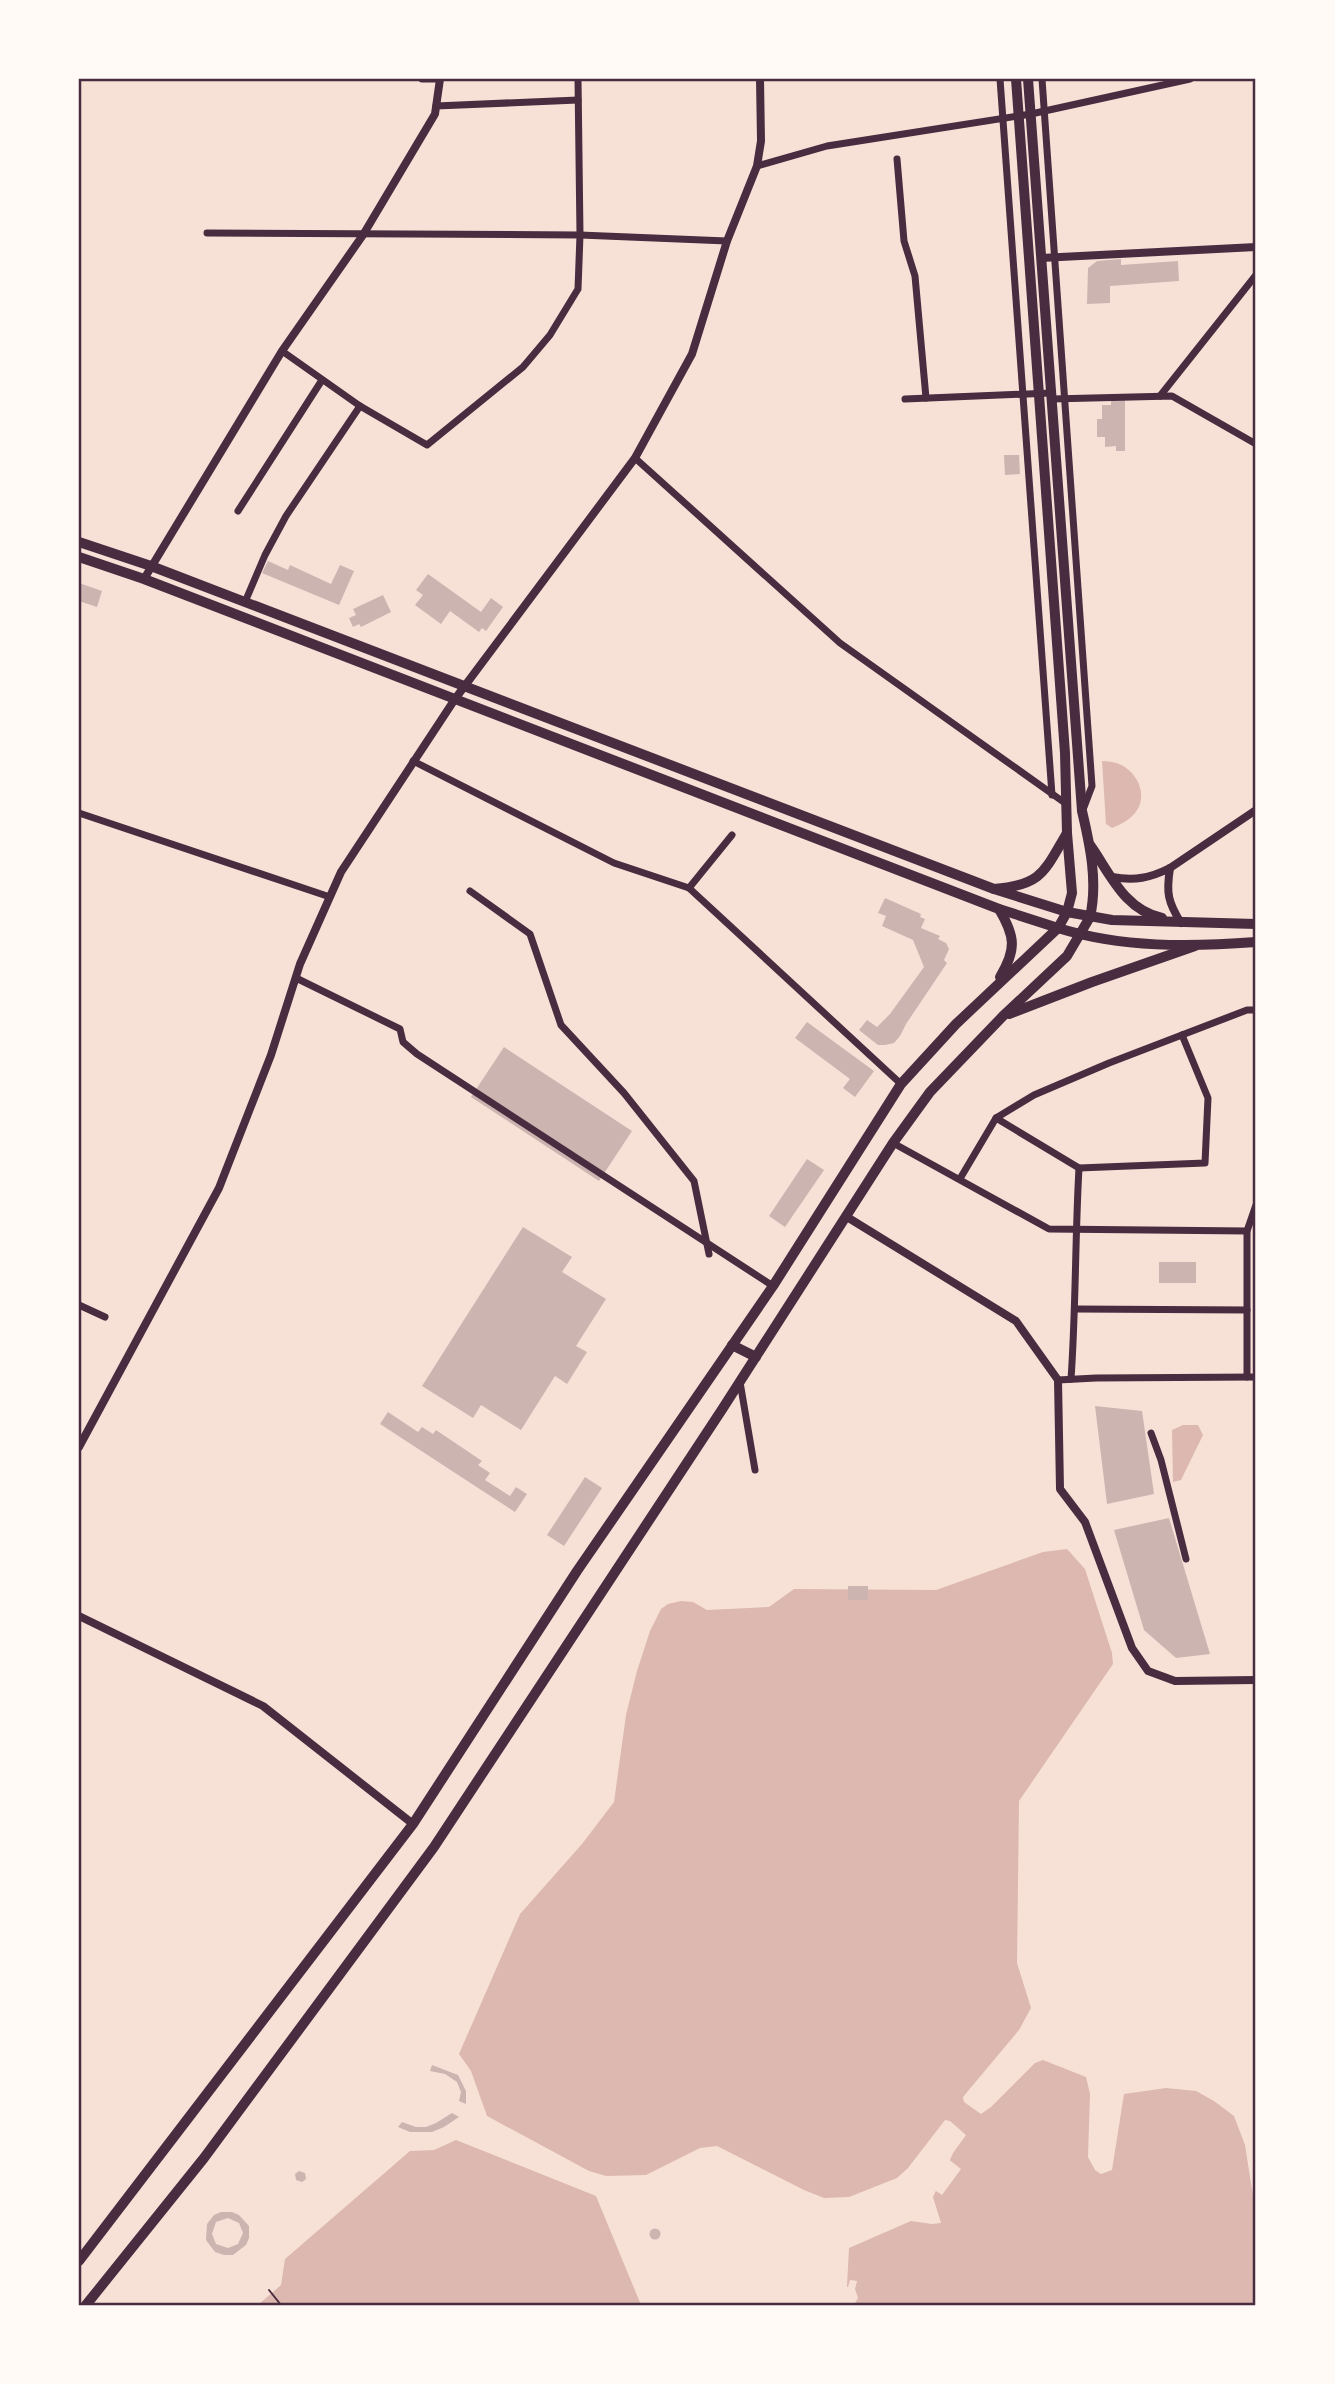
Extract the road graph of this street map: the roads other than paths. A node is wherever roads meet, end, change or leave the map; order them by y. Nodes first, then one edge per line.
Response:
1 (422, 79) edge
2 (440, 79) edge
3 (578, 79) edge
4 (760, 79) edge
5 (1000, 79) edge
6 (1016, 79) edge
7 (1028, 79) edge
8 (1042, 79) edge
9 (1190, 79) edge
10 (578, 100) junction
11 (436, 106) junction
12 (1031, 114) junction
13 (898, 159) dead end
14 (757, 166) junction
15 (207, 233) dead end
16 (363, 235) junction
17 (580, 235) junction
18 (727, 240) junction
19 (1256, 247) edge
20 (1041, 258) junction
21 (1256, 275) edge
22 (282, 351) junction
23 (322, 380) junction
24 (1052, 396) junction
25 (1160, 397) junction
26 (926, 398) junction
27 (905, 399) dead end
28 (359, 406) junction
29 (1256, 444) edge
30 (635, 458) junction
31 (237, 510) dead end
32 (79, 542) edge
33 (79, 557) edge
34 (151, 566) junction
35 (144, 579) junction
36 (245, 602) junction
37 (465, 686) junction
38 (455, 699) junction
39 (413, 761) junction
40 (1052, 795) junction
41 (1065, 803) junction
42 (1256, 810) edge
43 (1082, 811) junction
44 (79, 813) edge
45 (1067, 833) junction
46 (732, 835) dead end
47 (1090, 845) junction
48 (1170, 868) junction
49 (1112, 877) junction
50 (689, 888) junction
51 (994, 889) junction
52 (470, 891) dead end
53 (330, 897) junction
54 (999, 909) junction
55 (1067, 912) junction
56 (1090, 917) junction
57 (1181, 923) junction
58 (1256, 923) edge
59 (1058, 928) junction
60 (1081, 935) junction
61 (1256, 942) edge
62 (1195, 946) junction
63 (296, 978) junction
64 (993, 988) junction
65 (1256, 1010) edge
66 (1003, 1016) junction
67 (1182, 1035) junction
68 (901, 1084) junction
69 (996, 1118) junction
70 (893, 1143) junction
71 (1079, 1168) junction
72 (961, 1177) dead end
73 (1256, 1205) edge
74 (847, 1217) junction
75 (1076, 1228) junction
76 (1247, 1230) junction
77 (709, 1254) dead end
78 (773, 1286) junction
79 (79, 1305) edge
80 (1076, 1309) junction
81 (1247, 1310) junction
82 (105, 1317) dead end
83 (732, 1345) junction
84 (756, 1357) junction
85 (1247, 1377) junction
86 (1256, 1377) edge
87 (1071, 1379) junction
88 (1058, 1380) junction
89 (740, 1382) junction
90 (1152, 1433) dead end
91 (79, 1447) edge
92 (755, 1469) dead end
93 (1185, 1559) dead end
94 (79, 1616) edge
95 (1256, 1680) edge
96 (413, 1824) junction
97 (79, 2261) edge
98 (86, 2305) edge

1 - 2 street
2 - 11 street
3 - 10 street
4 - 14 street
5 - 40 street
6 - 41 main road
7 - 12 main road
8 - 43 street
9 - 12 street
10 - 11 street
10 - 17 street
11 - 16 street
12 - 14 street
12 - 20 main road
13 - 26 street
14 - 18 street
15 - 16 street
16 - 17 street
16 - 22 street
17 - 18 street
17 - 28 street
18 - 30 street
19 - 20 street
20 - 24 main road
21 - 25 street
22 - 23 street
22 - 34 street
23 - 28 street
23 - 31 street
24 - 25 street
24 - 26 street
24 - 43 main road
25 - 29 street
26 - 27 street
28 - 36 street
30 - 37 street
30 - 40 street
32 - 34 main road
33 - 35 main road
34 - 35 street
34 - 36 main road
35 - 38 main road
36 - 37 main road
37 - 38 street
37 - 51 main road
38 - 39 street
38 - 54 main road
39 - 50 street
39 - 53 street
40 - 41 street
41 - 45 main road
42 - 48 street
43 - 47 main road
44 - 53 street
45 - 51 main road
45 - 55 main road
46 - 50 street
47 - 49 main road
47 - 56 main road
48 - 49 street
48 - 57 street
49 - 57 main road
50 - 68 street
51 - 55 main road
52 - 77 street
53 - 63 street
54 - 59 main road
54 - 64 main road
55 - 56 main road
55 - 59 main road
56 - 57 main road
56 - 60 main road
57 - 58 main road
59 - 60 main road
59 - 64 main road
60 - 62 main road
60 - 66 main road
61 - 62 main road
62 - 66 main road
63 - 78 street
63 - 91 street
64 - 68 main road
65 - 67 street
66 - 70 main road
67 - 69 street
67 - 71 street
68 - 78 main road
69 - 71 street
69 - 72 street
70 - 74 main road
70 - 75 street
71 - 75 street
73 - 76 street
74 - 84 main road
74 - 88 street
75 - 76 street
75 - 80 street
76 - 81 street
78 - 83 main road
79 - 82 street
80 - 81 street
80 - 87 street
81 - 85 street
83 - 84 main road
83 - 96 main road
84 - 89 main road
85 - 86 street
85 - 87 street
87 - 88 street
88 - 95 street
89 - 92 street
89 - 98 main road
90 - 93 street
94 - 96 street
96 - 97 main road

